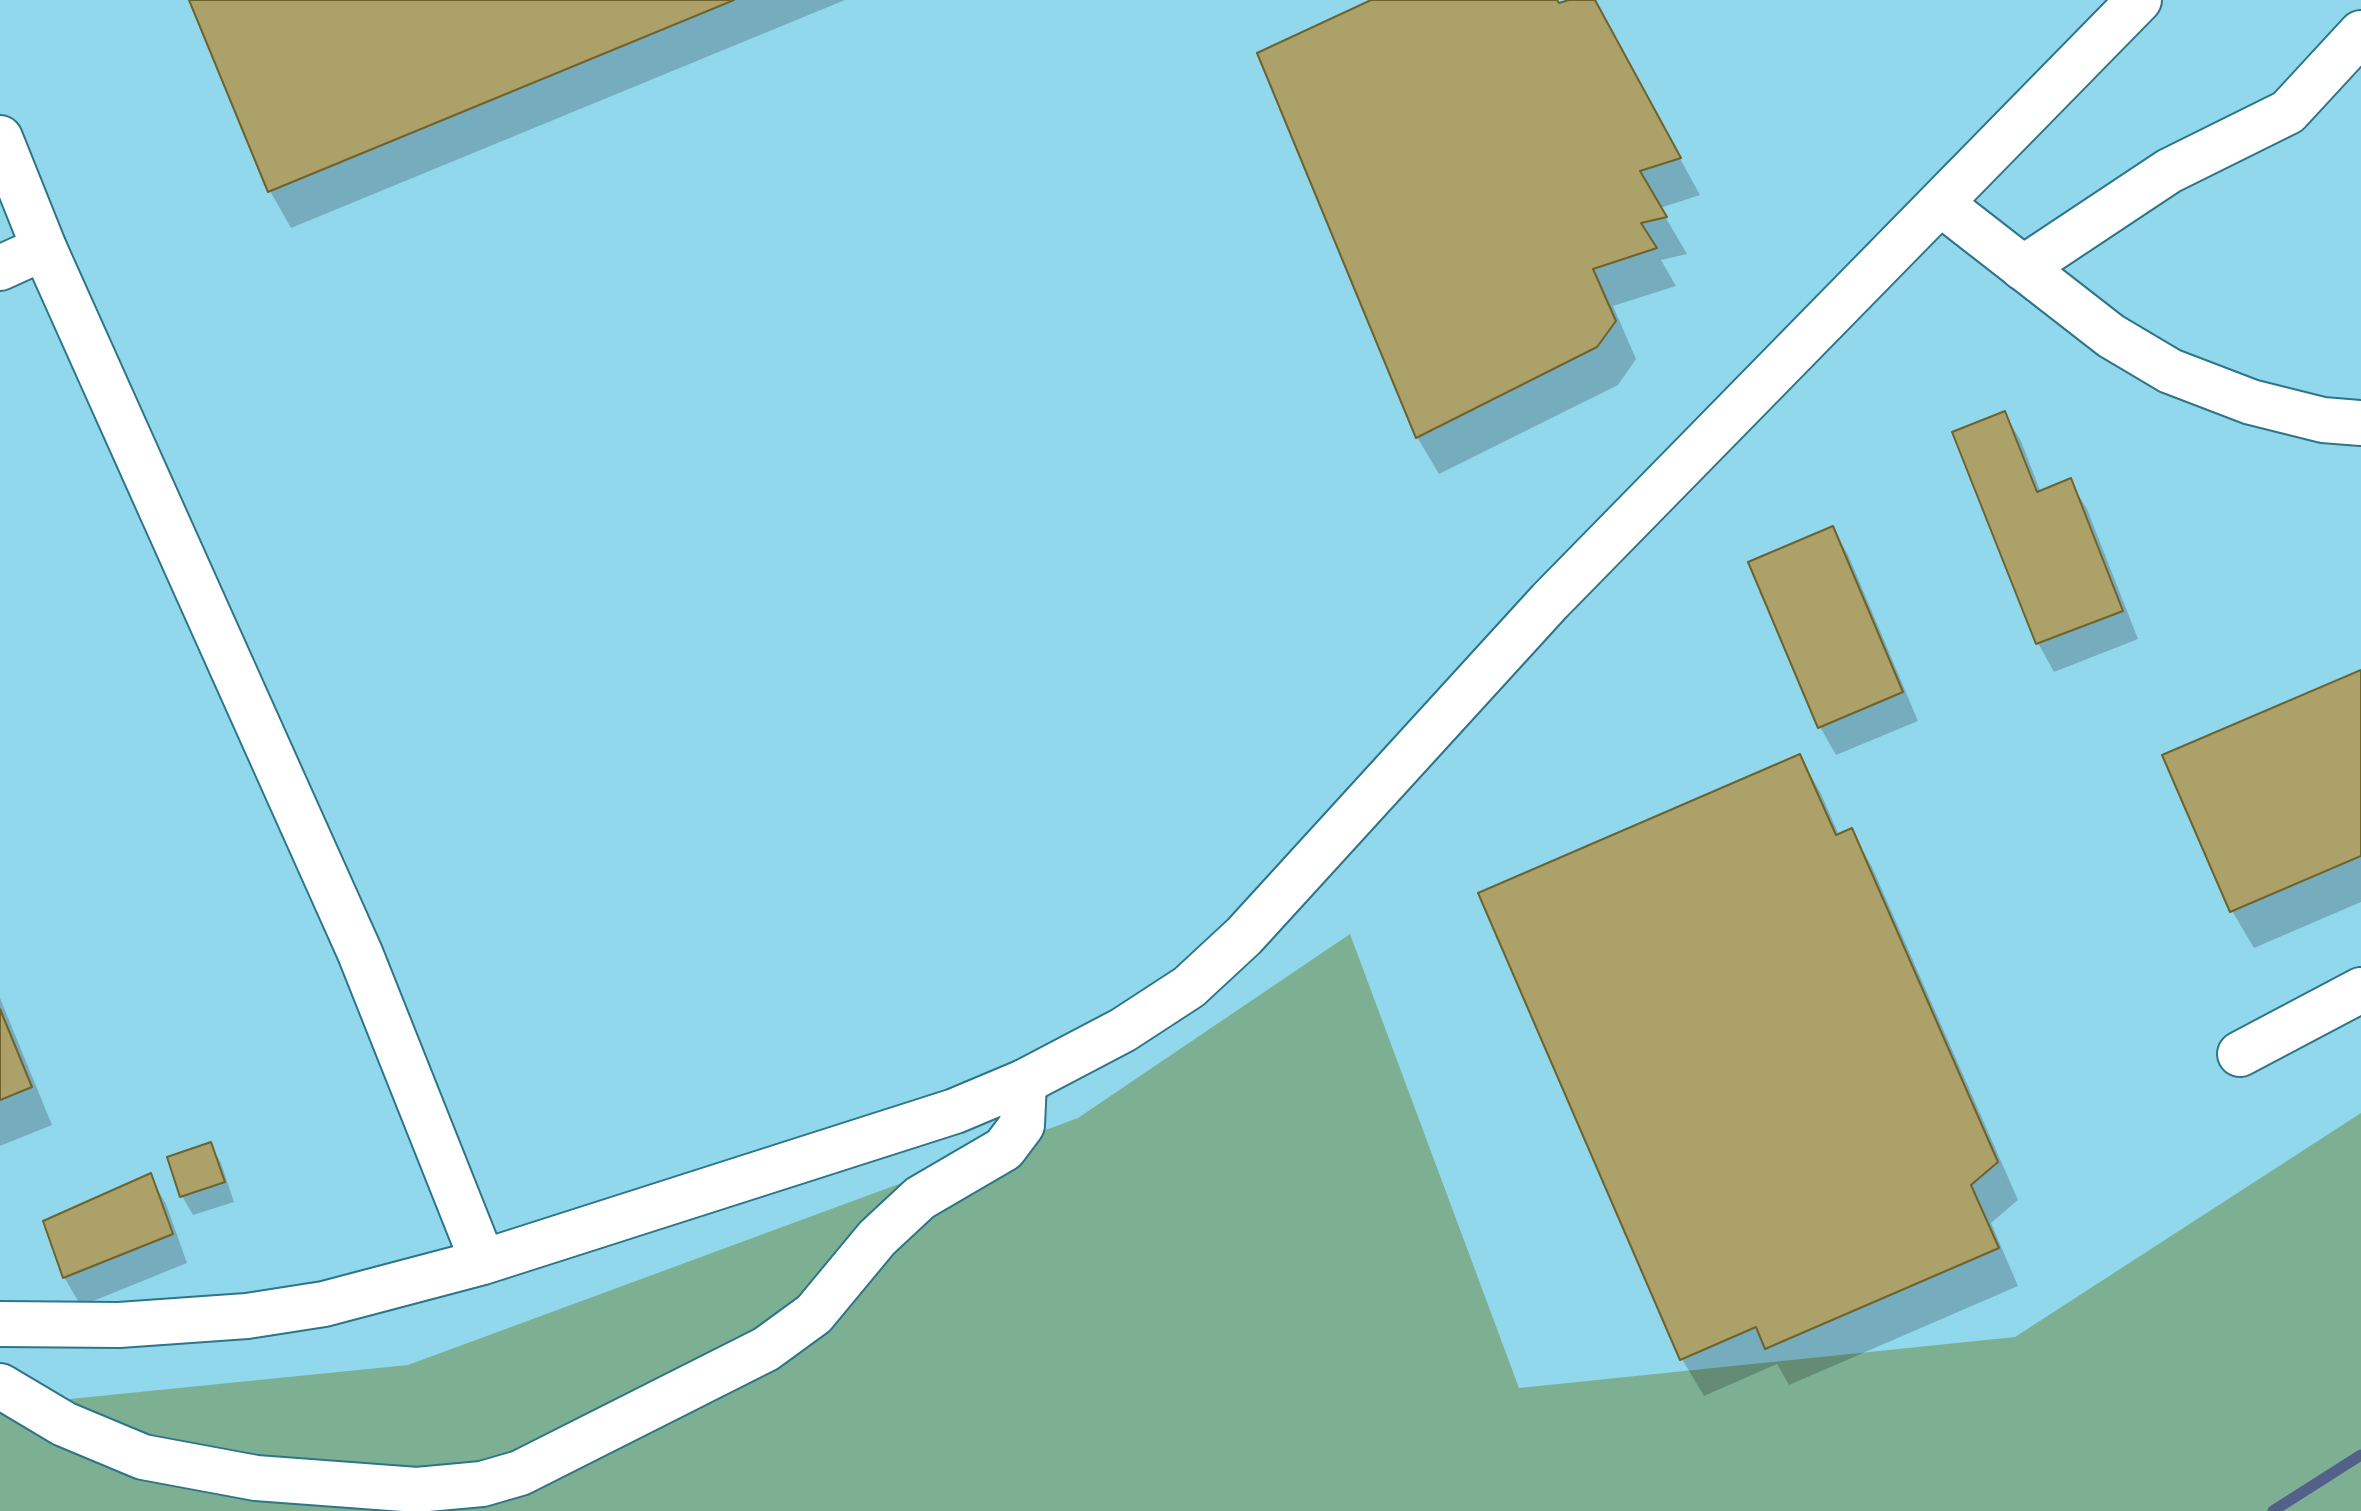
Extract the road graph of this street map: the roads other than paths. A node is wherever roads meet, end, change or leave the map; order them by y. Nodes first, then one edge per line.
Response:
1 (2139, 0) edge
2 (2361, 33) edge
3 (0, 138) edge
4 (1940, 203) junction
5 (44, 248) junction
6 (0, 268) edge
7 (2023, 268) junction
8 (2361, 423) edge
9 (2361, 990) edge
10 (2240, 1054) dead end
11 (1024, 1082) junction
12 (483, 1262) junction
13 (0, 1324) edge
14 (0, 1386) edge

1 - 4 street
2 - 7 street
3 - 5 street
4 - 7 street
4 - 11 street
5 - 6 street
5 - 12 street
7 - 8 street
9 - 10 street
11 - 12 street
11 - 14 street
12 - 13 street

